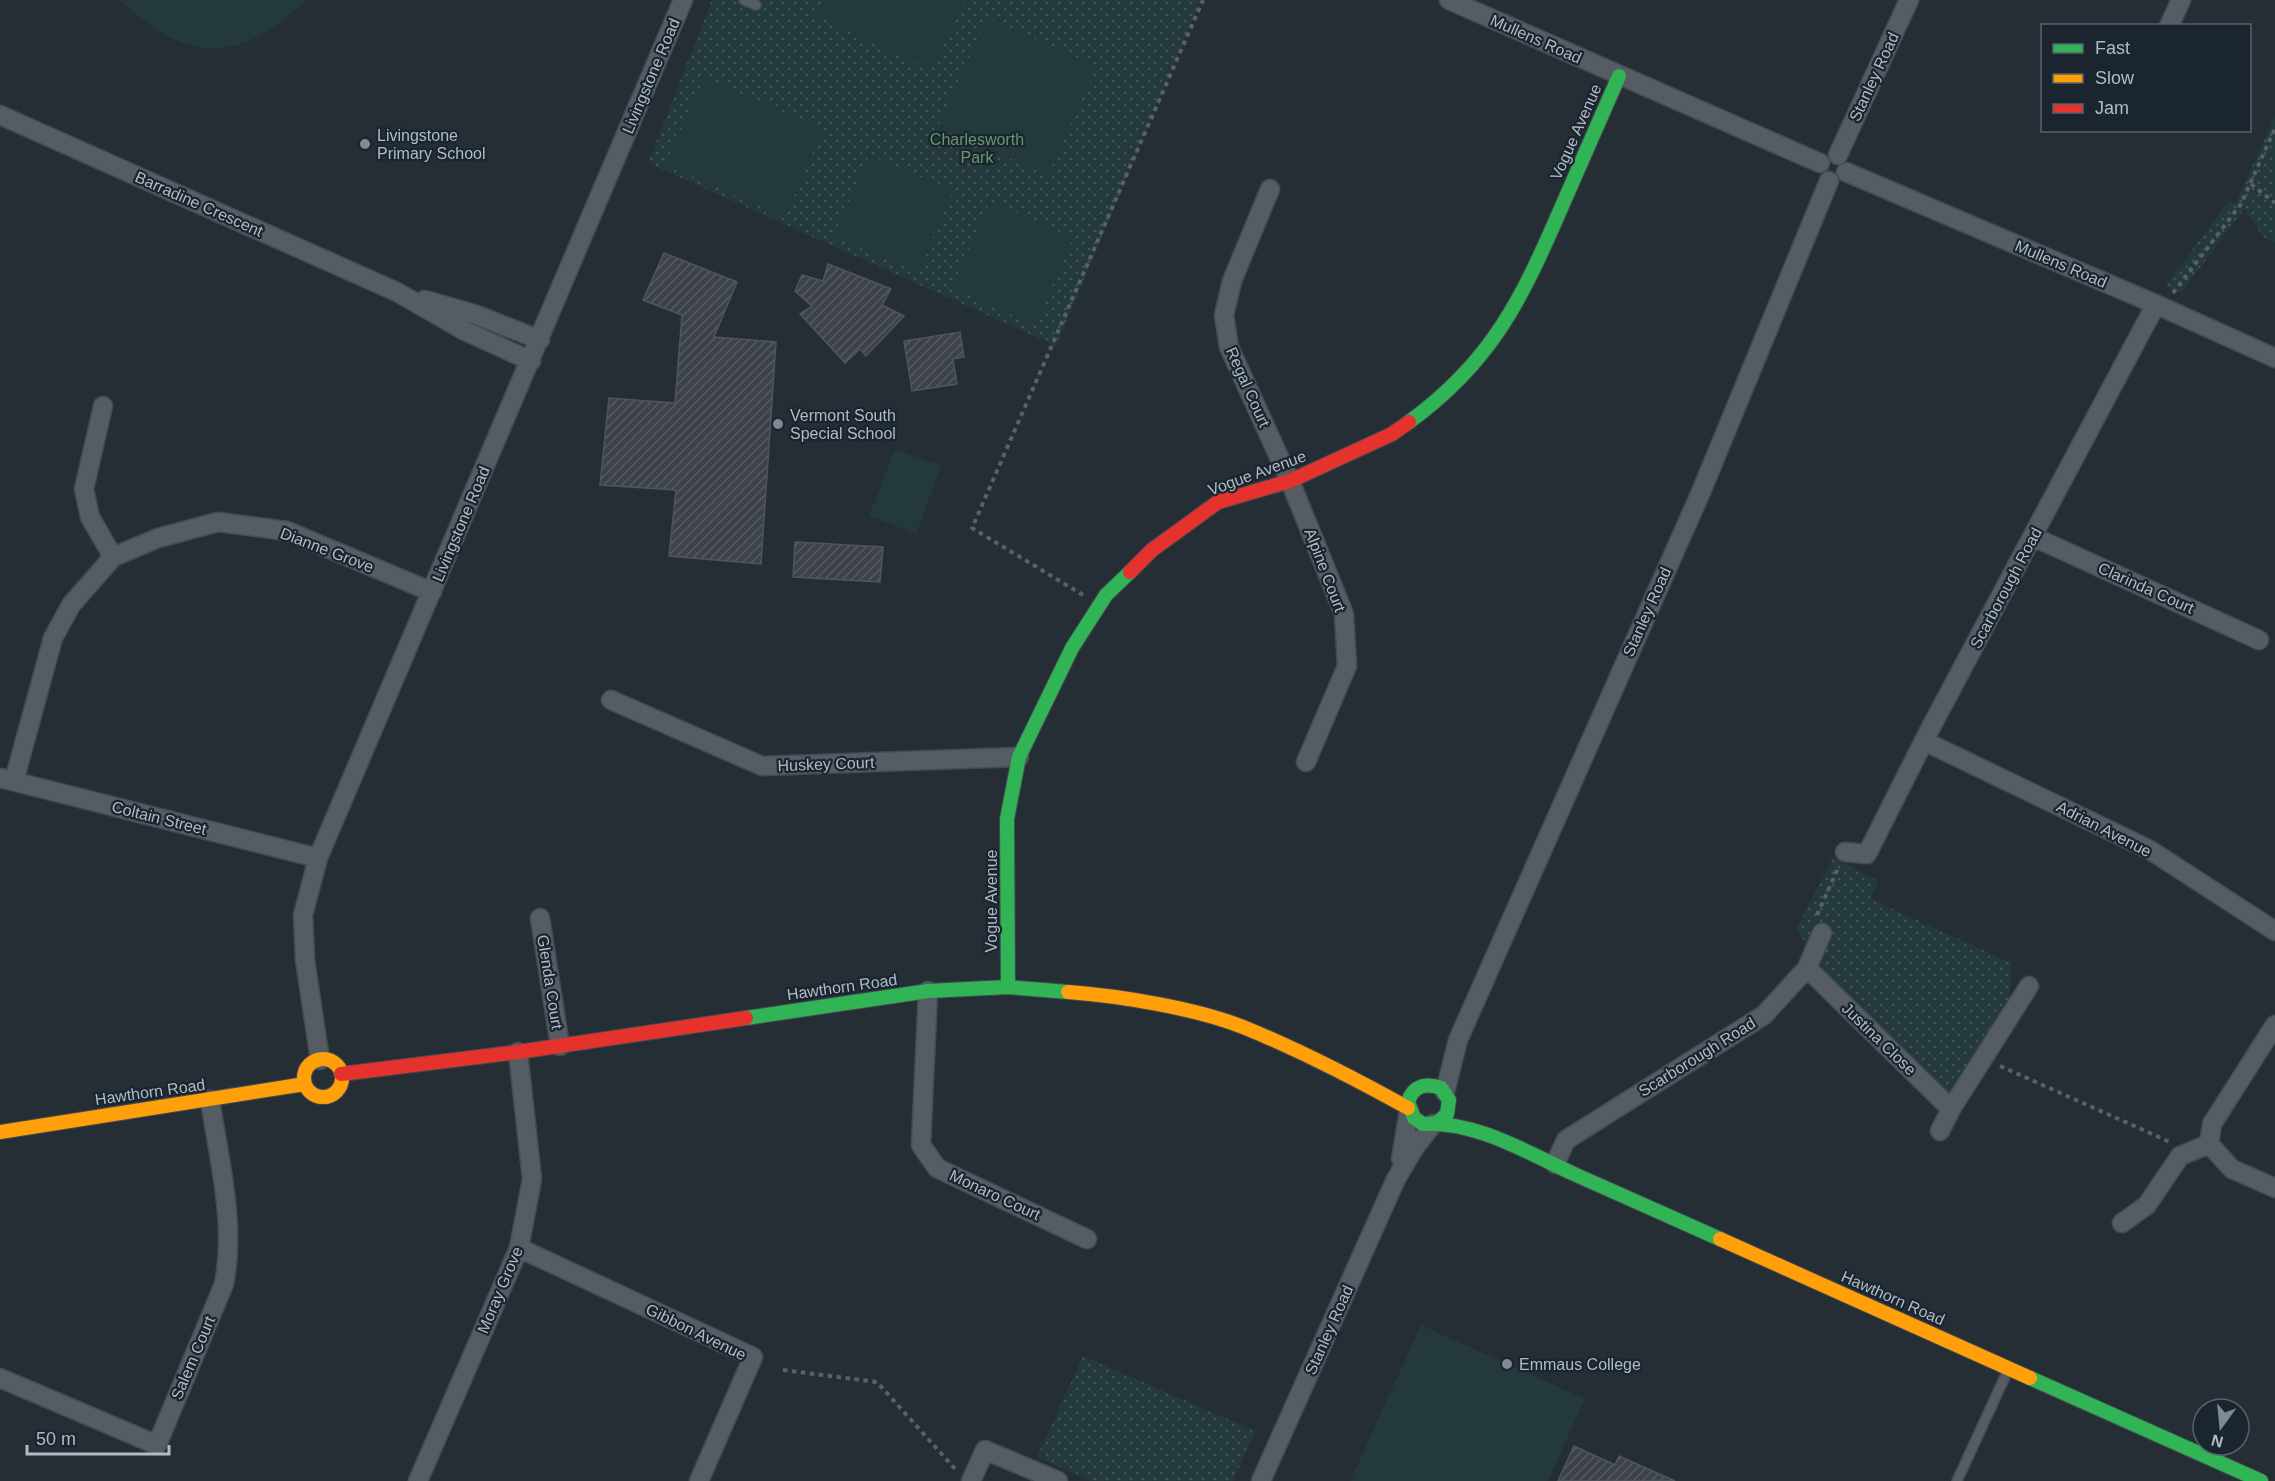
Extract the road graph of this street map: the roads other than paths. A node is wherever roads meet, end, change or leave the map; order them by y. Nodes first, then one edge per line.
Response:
1 (683, 0) edge
2 (744, 0) edge
3 (1449, 0) edge
4 (1909, 0) edge
5 (2181, 0) edge
6 (756, 5) dead end
7 (2170, 24) edge
8 (1619, 76) junction
9 (0, 115) edge
10 (1838, 155) junction
11 (1820, 163) junction
12 (1846, 172) junction
13 (1828, 181) junction
14 (1270, 189) dead end
15 (397, 292) junction
16 (2156, 304) junction
17 (540, 340) junction
18 (2275, 358) edge
19 (531, 361) junction
20 (103, 406) dead end
21 (1290, 481) junction
22 (2034, 537) junction
23 (113, 557) junction
24 (432, 592) junction
25 (2259, 640) dead end
26 (611, 700) dead end
27 (1924, 741) junction
28 (1019, 757) junction
29 (1306, 762) dead end
30 (7, 779) edge
31 (1843, 857) road end
32 (318, 858) junction
33 (540, 918) dead end
34 (2275, 931) edge
35 (1822, 933) dead end
36 (1807, 968) junction
37 (2029, 986) dead end
38 (1008, 987) junction
39 (928, 991) junction
40 (2275, 1025) edge
41 (1458, 1040) junction
42 (560, 1046) junction
43 (518, 1052) junction
44 (320, 1060) junction
45 (1338, 1069) junction
46 (341, 1074) junction
47 (305, 1084) junction
48 (1422, 1085) junction
49 (1445, 1093) junction
50 (210, 1100) junction
51 (1951, 1109) junction
52 (1409, 1110) junction
53 (1435, 1124) junction
54 (0, 1131) edge
55 (1940, 1131) dead end
56 (2209, 1144) junction
57 (1512, 1146) junction
58 (1555, 1164) junction
59 (1396, 1179) junction
60 (2275, 1188) edge
61 (2122, 1223) dead end
62 (1087, 1239) dead end
63 (519, 1248) junction
64 (2009, 1368) junction
65 (0, 1378) edge
66 (418, 1481) edge
67 (699, 1481) edge
68 (971, 1481) edge
69 (1058, 1481) edge
70 (1261, 1481) edge
71 (1957, 1481) edge
72 (2261, 1481) edge

1 - 17 street, Livingstone Road
2 - 6 lane
3 - 8 street, Mullens Road
4 - 10 street, Stanley Road
5 - 7 street
8 - 11 street, Mullens Road
8 - 21 main road, Vogue Avenue
9 - 15 street, Barradine Crescent
10 - 11 street
10 - 12 street
11 - 13 street
12 - 13 street
12 - 16 street, Mullens Road
13 - 41 street, Stanley Road
14 - 21 street, Regal Court
15 - 17 street, Barradine Crescent
15 - 19 street, Barradine Crescent
16 - 18 street, Mullens Road
16 - 22 street, Scarborough Road
17 - 19 street, Livingstone Road
19 - 24 street, Livingstone Road
20 - 23 street
21 - 28 main road, Vogue Avenue
21 - 29 street, Alpine Court
22 - 25 street, Clarinda Court
22 - 27 street, Scarborough Road
23 - 24 street, Dianne Grove
23 - 30 street, Dianne Grove
24 - 32 street, Livingstone Road
26 - 28 street, Huskey Court
27 - 31 street, Scarborough Road
27 - 34 street, Adrian Avenue
28 - 38 main road, Vogue Avenue
30 - 32 street, Coltain Street
32 - 44 street, Livingstone Road
33 - 42 street, Glenda Court
35 - 36 street, Scarborough Road
36 - 51 street, Justina Close
36 - 58 street, Scarborough Road
37 - 51 street
38 - 39 main road, Hawthorn Road
38 - 45 main road, Hawthorn Road
39 - 42 main road, Hawthorn Road
39 - 62 street, Monaro Court
40 - 56 street
41 - 48 street, Stanley Road
41 - 49 street, Stanley Road
42 - 43 main road, Hawthorn Road
43 - 46 main road, Hawthorn Road
43 - 63 street, Moray Grove
44 - 46 main road
44 - 47 main road
45 - 48 main road, Hawthorn Road
45 - 52 main road, Hawthorn Road
46 - 47 main road
47 - 50 main road, Hawthorn Road
48 - 49 main road
48 - 52 main road
49 - 53 main road
49 - 57 main road, Hawthorn Road
50 - 54 main road, Hawthorn Road
50 - 65 street, Salem Court
51 - 55 street
52 - 53 main road
52 - 59 street, Stanley Road
53 - 57 main road, Hawthorn Road
53 - 59 street, Stanley Road
56 - 60 street
56 - 61 street
57 - 58 main road, Hawthorn Road
58 - 64 main road, Hawthorn Road
59 - 70 street, Stanley Road
63 - 66 street, Moray Grove
63 - 67 street, Gibbon Avenue
64 - 71 lane
64 - 72 main road, Hawthorn Road
68 - 69 street

